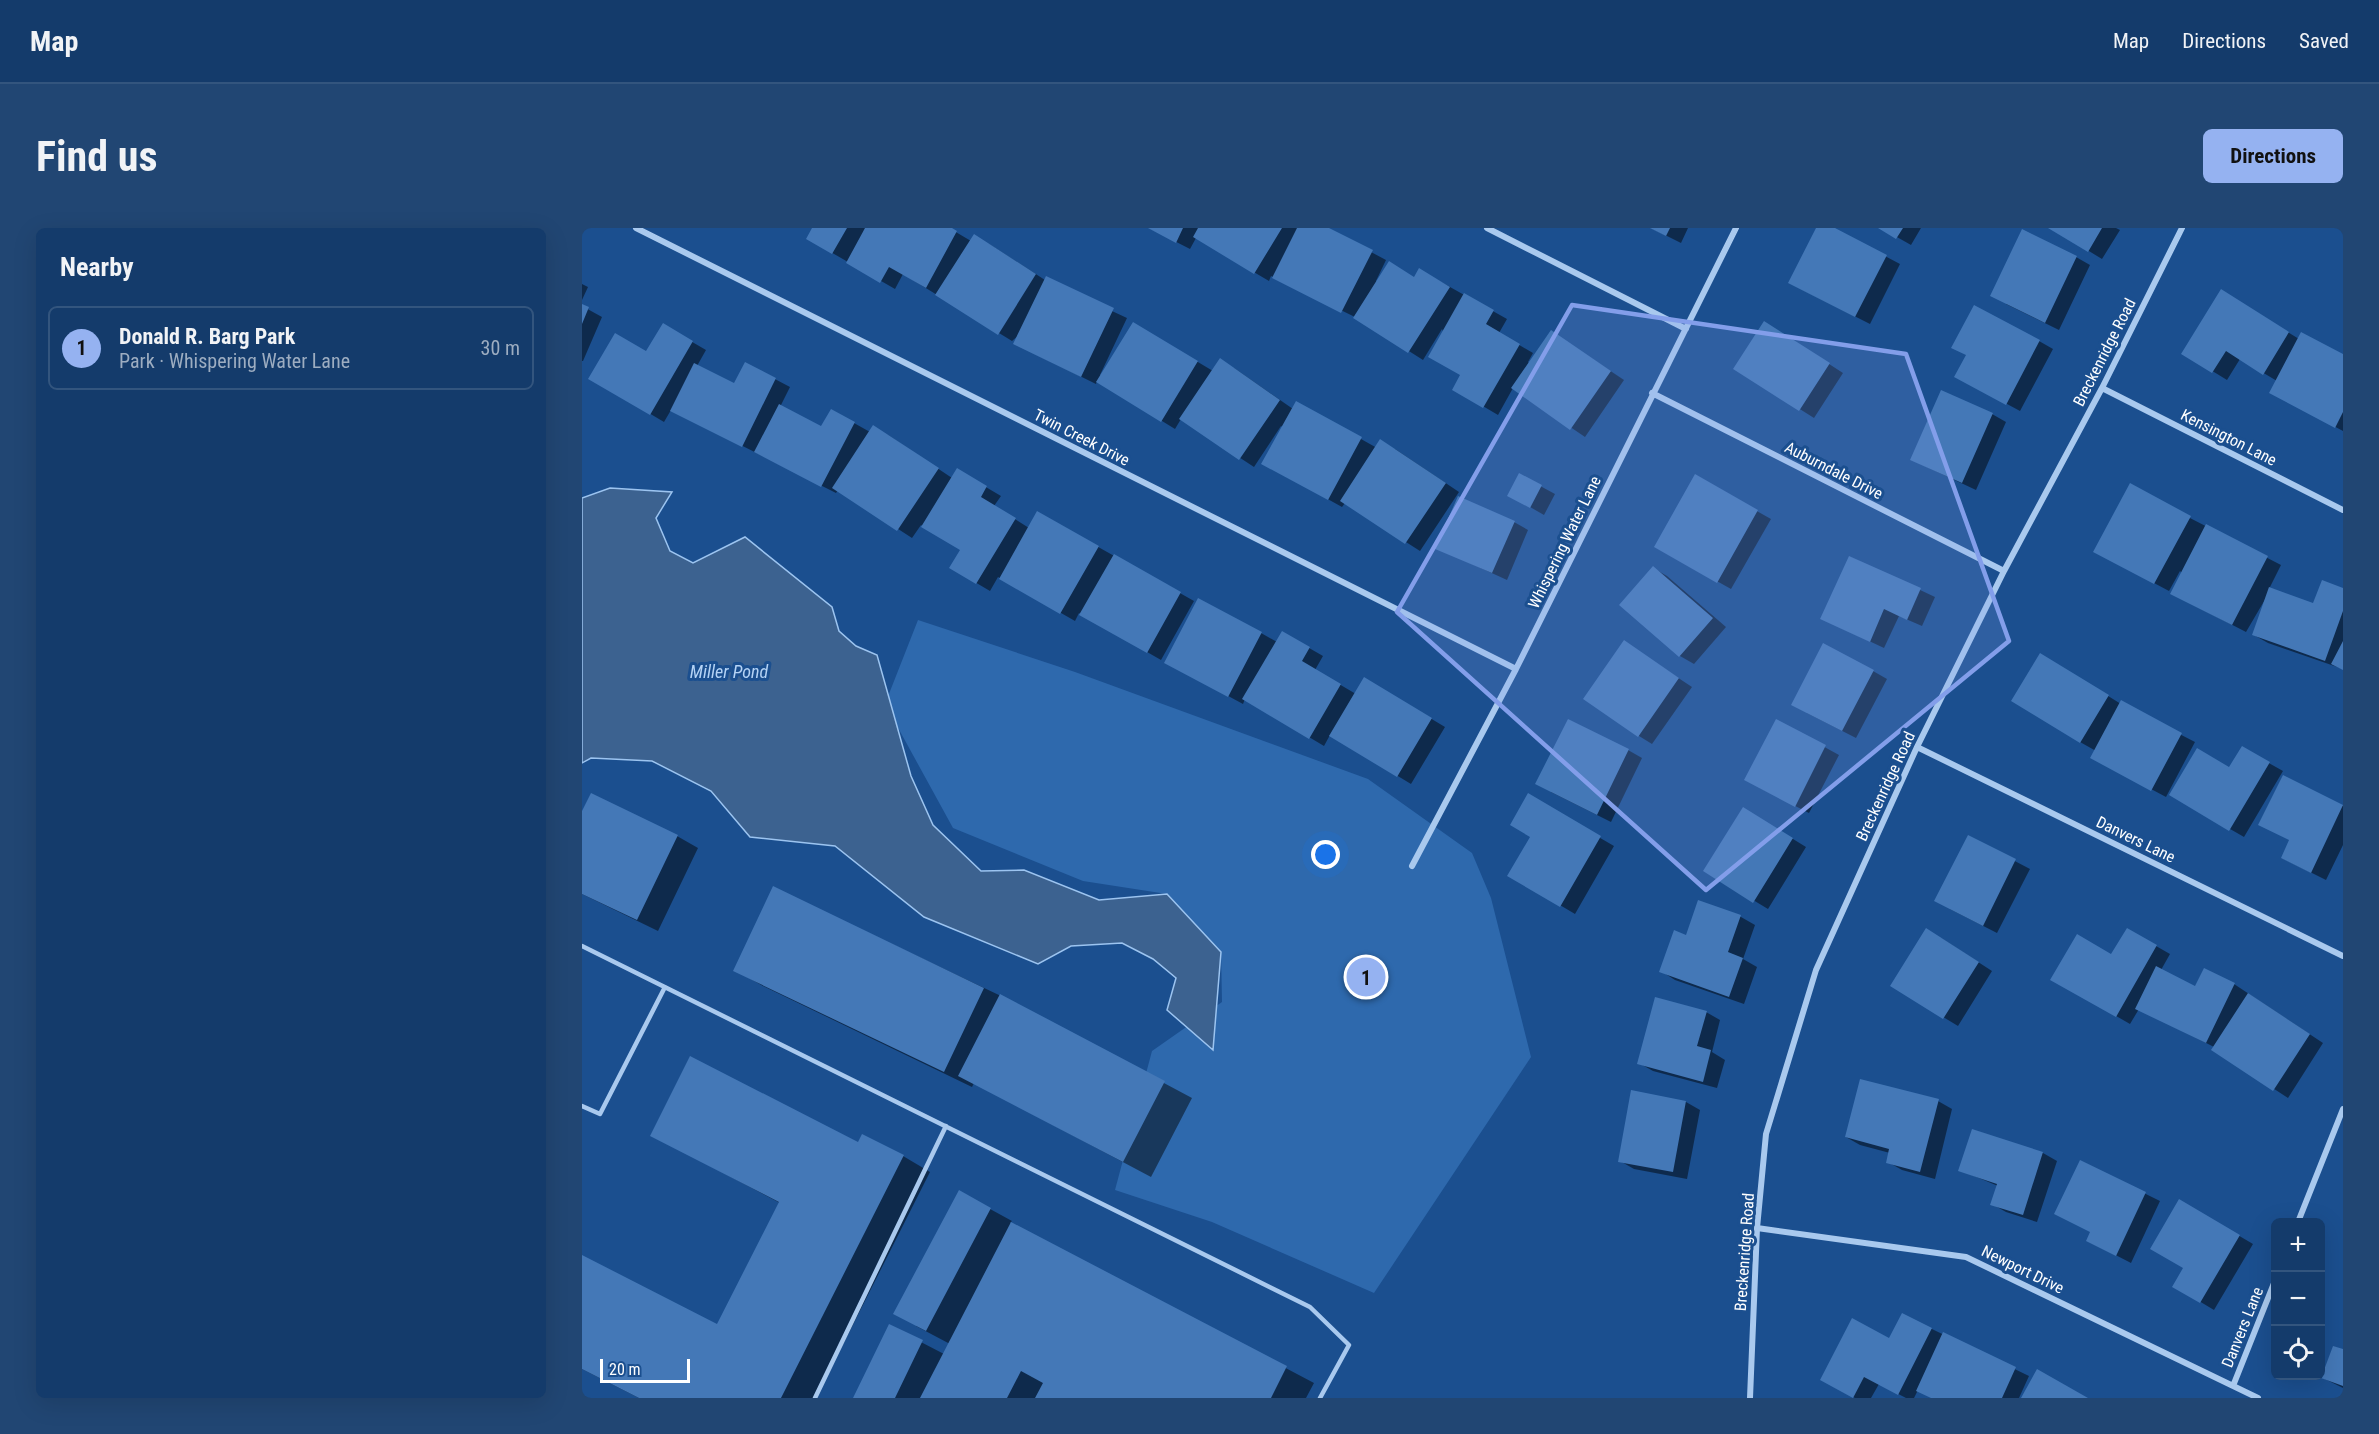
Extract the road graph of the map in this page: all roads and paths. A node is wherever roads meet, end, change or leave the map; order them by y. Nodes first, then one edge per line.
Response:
1 (636, 228) edge
2 (1487, 228) edge
3 (1736, 228) edge
4 (2182, 228) edge
5 (1686, 329) junction
6 (2102, 388) junction
7 (1652, 393) junction
8 (2343, 510) edge
9 (2004, 571) junction
10 (1516, 669) junction
11 (1917, 747) junction
12 (1412, 866) dead end
13 (582, 946) edge
14 (2343, 956) edge
15 (665, 987) junction
16 (582, 1106) edge
17 (2343, 1109) edge
18 (946, 1126) junction
19 (2300, 1218) edge
20 (1757, 1228) junction
21 (2271, 1291) edge
22 (2233, 1386) junction
23 (815, 1398) edge
24 (1320, 1398) edge
25 (1750, 1398) edge
26 (2258, 1398) edge

1 - 10 street, Twin Creek Drive
2 - 5 street
3 - 5 street, Whispering Water Lane
4 - 6 street, Breckenridge Road
5 - 7 street, Whispering Water Lane
6 - 8 street, Kensington Lane
6 - 9 street, Breckenridge Road
7 - 9 street, Auburndale Drive
7 - 10 street, Whispering Water Lane
9 - 11 street, Breckenridge Road
10 - 12 street, Whispering Water Lane
11 - 14 street, Danvers Lane
11 - 20 street, Breckenridge Road
13 - 15 lane
15 - 16 lane
15 - 18 lane
17 - 19 street
18 - 23 lane
18 - 24 lane
20 - 22 street, Newport Drive
20 - 25 street, Breckenridge Road
21 - 22 street, Danvers Lane
22 - 26 street, Newport Drive

